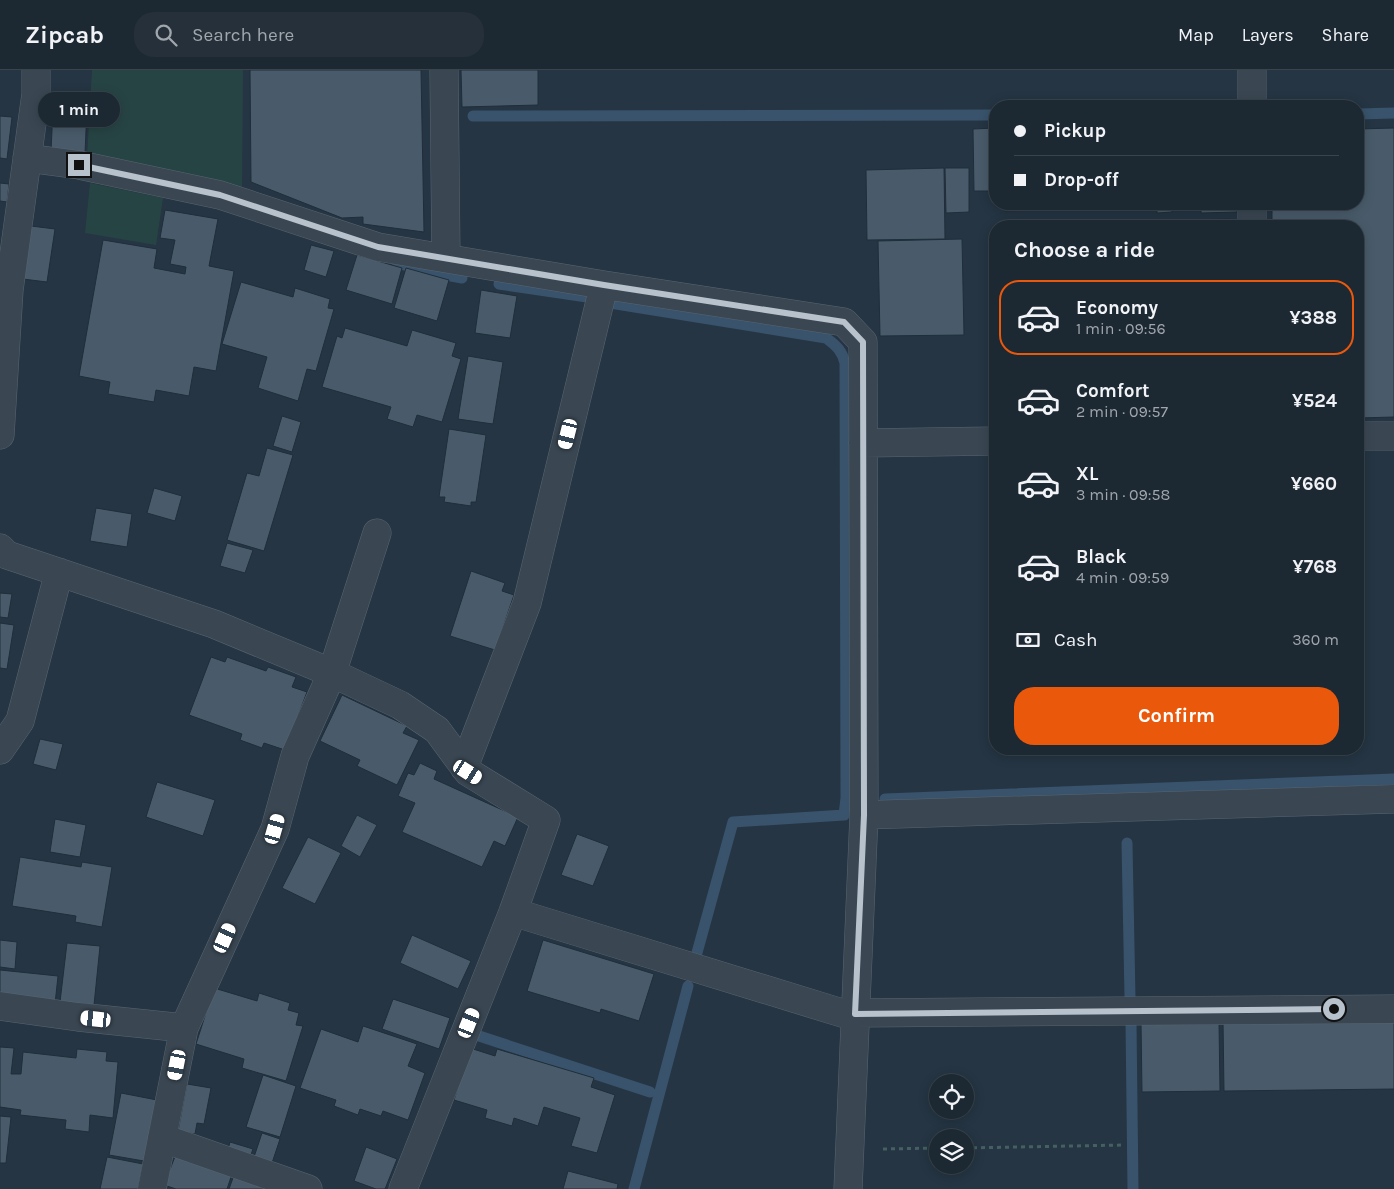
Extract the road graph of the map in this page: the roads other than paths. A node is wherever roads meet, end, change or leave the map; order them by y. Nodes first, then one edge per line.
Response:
1 (36, 70) edge
2 (444, 70) edge
3 (1252, 70) edge
4 (1252, 100) edge
5 (27, 158) junction
6 (10, 210) edge
7 (446, 258) junction
8 (604, 285) junction
9 (0, 435) edge
10 (1364, 436) edge
11 (1394, 436) edge
12 (989, 441) edge
13 (863, 443) junction
14 (377, 533) dead end
15 (0, 548) edge
16 (59, 572) junction
17 (332, 672) junction
18 (10, 720) edge
19 (0, 750) edge
20 (464, 767) junction
21 (1394, 799) edge
22 (864, 815) junction
23 (513, 912) junction
24 (0, 1006) edge
25 (1394, 1009) edge
26 (855, 1015) junction
27 (184, 1028) junction
28 (162, 1138) junction
29 (152, 1189) edge
30 (308, 1189) edge
31 (403, 1189) edge
32 (848, 1189) edge

1 - 5 street
2 - 7 street
3 - 4 street
5 - 6 street
5 - 7 street
6 - 9 street
7 - 8 street
8 - 13 street
8 - 20 street
10 - 11 street
12 - 13 street
13 - 22 street
14 - 17 street
15 - 16 street
16 - 17 street
16 - 18 street
17 - 20 street
17 - 27 street
18 - 19 street
20 - 23 street
21 - 22 street
22 - 26 street
23 - 26 street
23 - 31 street
24 - 27 street
25 - 26 street
26 - 32 street
27 - 28 street
28 - 29 street
28 - 30 street

